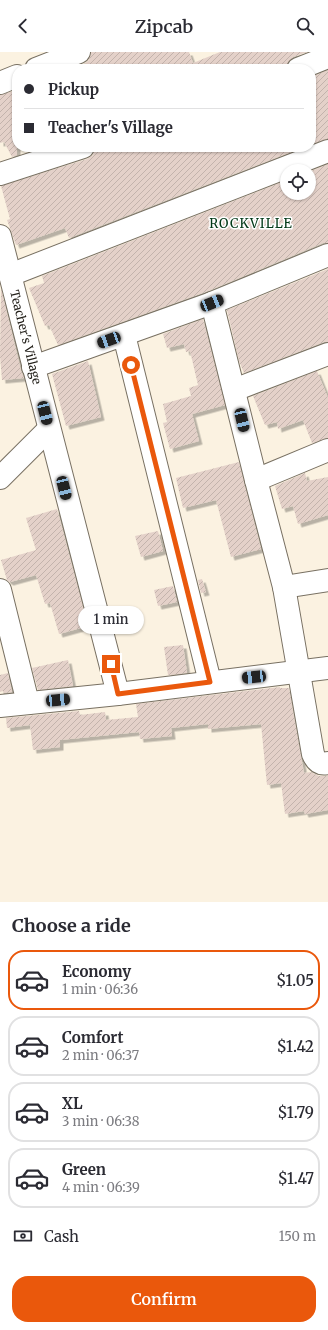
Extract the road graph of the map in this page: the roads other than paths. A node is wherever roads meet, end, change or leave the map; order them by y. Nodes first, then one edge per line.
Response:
1 (79, 52) edge
2 (328, 58) edge
3 (49, 64) edge
4 (312, 64) edge
5 (12, 78) edge
6 (0, 83) edge
7 (328, 151) edge
8 (68, 152) edge
9 (0, 174) edge
10 (0, 236) edge
11 (328, 255) edge
12 (10, 275) junction
13 (212, 303) junction
14 (124, 335) junction
15 (328, 354) edge
16 (33, 367) junction
17 (234, 390) junction
18 (49, 429) junction
19 (328, 450) edge
20 (0, 478) edge
21 (256, 480) junction
22 (328, 580) edge
23 (284, 587) junction
24 (0, 590) edge
25 (328, 668) edge
26 (298, 672) junction
27 (210, 682) junction
28 (118, 694) junction
29 (28, 703) junction
30 (0, 706) edge
31 (328, 763) edge

1 - 3 street
2 - 4 street
5 - 6 street
7 - 12 street
8 - 9 street
10 - 12 street, Teacher's Village
11 - 13 street
12 - 16 street, Teacher's Village
13 - 14 street
13 - 17 street
14 - 16 street
14 - 27 street
15 - 17 street
16 - 18 street, Teacher's Village
17 - 21 street
18 - 20 street
18 - 28 street, Teacher's Village
19 - 21 street
21 - 23 street
22 - 23 street
23 - 26 street
24 - 29 street
25 - 26 street
26 - 27 street
26 - 31 street
27 - 28 street
28 - 29 street
29 - 30 street

